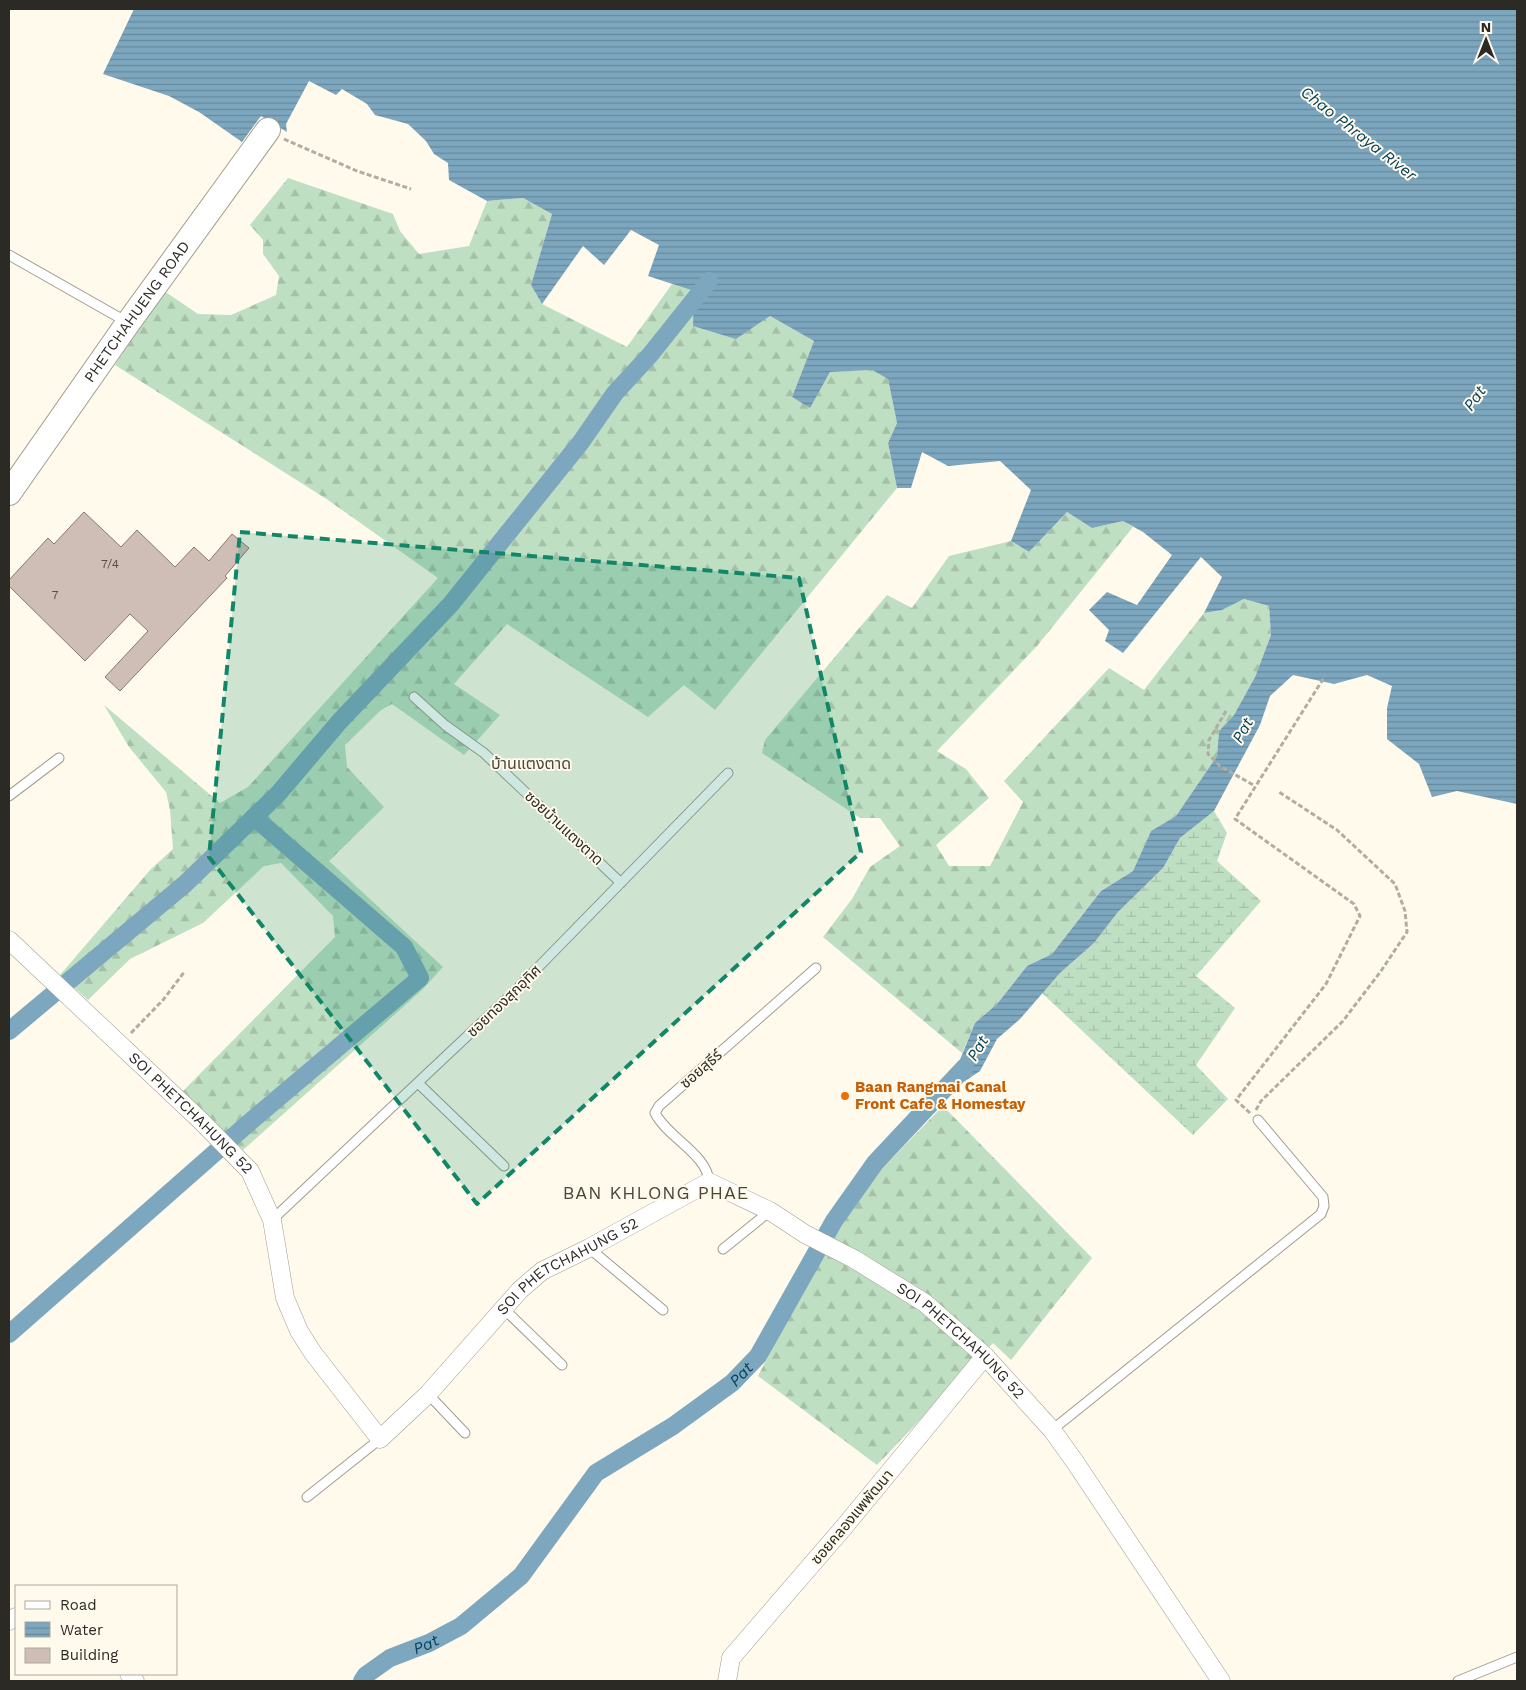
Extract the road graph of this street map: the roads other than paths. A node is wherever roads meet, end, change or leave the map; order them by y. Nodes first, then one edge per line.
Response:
1 (268, 130) road end
2 (9, 255) edge
3 (128, 322) junction
4 (9, 493) edge
5 (414, 697) dead end
6 (59, 758) dead end
7 (728, 774) dead end
8 (9, 796) edge
9 (621, 883) junction
10 (9, 940) edge
11 (816, 968) dead end
12 (419, 1084) junction
13 (1258, 1120) road end
14 (504, 1166) dead end
15 (709, 1182) junction
16 (770, 1211) junction
17 (272, 1220) junction
18 (589, 1248) junction
19 (724, 1249) dead end
20 (504, 1309) junction
21 (663, 1310) dead end
22 (985, 1356) junction
23 (562, 1364) dead end
24 (428, 1394) junction
25 (1052, 1430) junction
26 (465, 1433) dead end
27 (380, 1439) junction
28 (307, 1497) dead end
29 (1517, 1657) edge
30 (727, 1681) edge
31 (1221, 1681) edge
32 (1458, 1681) edge

1 - 3 main road, PHETCHAHUENG ROAD
2 - 3 lane
3 - 4 main road, PHETCHAHUENG ROAD
5 - 9 lane, ซอยบ้านแตงตาด
6 - 8 lane
7 - 9 lane, ซอยทองสุกอุทิศ
9 - 12 lane, ซอยทองสุกอุทิศ
10 - 17 street, SOI PHETCHAHUNG 52
11 - 15 lane, ซอยสุธีร์
12 - 14 lane
12 - 17 lane, ซอยทองสุกอุทิศ
13 - 25 lane
15 - 16 street, SOI PHETCHAHUNG 52
15 - 18 street, SOI PHETCHAHUNG 52
16 - 19 lane
16 - 22 street, SOI PHETCHAHUNG 52
17 - 27 street, SOI PHETCHAHUNG 52
18 - 20 street, SOI PHETCHAHUNG 52
18 - 21 lane
20 - 23 lane
20 - 24 street, SOI PHETCHAHUNG 52
22 - 25 street, SOI PHETCHAHUNG 52
22 - 30 street, ซอยคลองแพพัฒนา
24 - 26 lane
24 - 27 street, SOI PHETCHAHUNG 52
25 - 31 street, SOI PHETCHAHUNG 52
27 - 28 lane
29 - 32 lane

